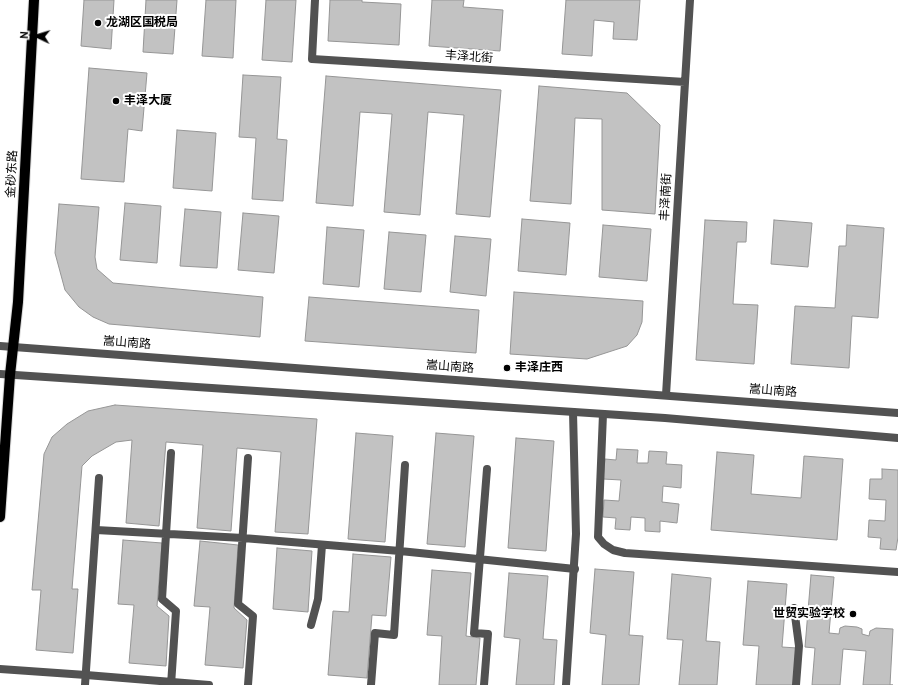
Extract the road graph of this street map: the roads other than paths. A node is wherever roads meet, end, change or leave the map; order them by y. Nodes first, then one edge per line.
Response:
1 (34, 0) edge
2 (315, 0) edge
3 (690, 0) edge
4 (685, 82) junction
5 (0, 346) edge
6 (13, 347) junction
7 (5, 374) edge
8 (666, 395) junction
9 (573, 412) junction
10 (898, 412) edge
11 (603, 414) junction
12 (898, 438) edge
13 (171, 453) dead end
14 (248, 458) dead end
15 (406, 465) dead end
16 (487, 469) dead end
17 (99, 478) dead end
18 (0, 517) edge
19 (96, 530) junction
20 (166, 535) junction
21 (243, 538) junction
22 (322, 545) junction
23 (400, 551) junction
24 (479, 559) junction
25 (574, 569) junction
26 (898, 572) edge
27 (794, 608) dead end
28 (311, 625) dead end
29 (0, 669) edge
30 (86, 675) junction
31 (171, 683) edge
32 (85, 685) edge
33 (209, 685) edge
34 (248, 685) edge
35 (371, 685) edge
36 (484, 685) edge
37 (566, 685) edge
38 (796, 685) edge

1 - 6 main road, 金砂东路
2 - 4 street, 丰泽北街
3 - 4 street, 丰泽南街
4 - 8 street, 丰泽南街
5 - 6 street, 嵩山南路
6 - 7 main road, 金砂东路
6 - 8 street, 嵩山南路
7 - 9 street
7 - 18 main road, 金砂东路
8 - 10 street, 嵩山南路
9 - 11 street
9 - 25 street
11 - 12 street
11 - 26 street
13 - 20 street
14 - 21 street
15 - 23 street
16 - 24 street
17 - 19 street
19 - 20 street
19 - 30 street
20 - 21 street
20 - 31 street
21 - 22 street
21 - 34 street
22 - 23 street
22 - 28 street
23 - 24 street
23 - 35 street
24 - 25 street
24 - 36 street
25 - 37 street
27 - 38 street
29 - 30 street
30 - 31 street
30 - 32 street
31 - 33 street

